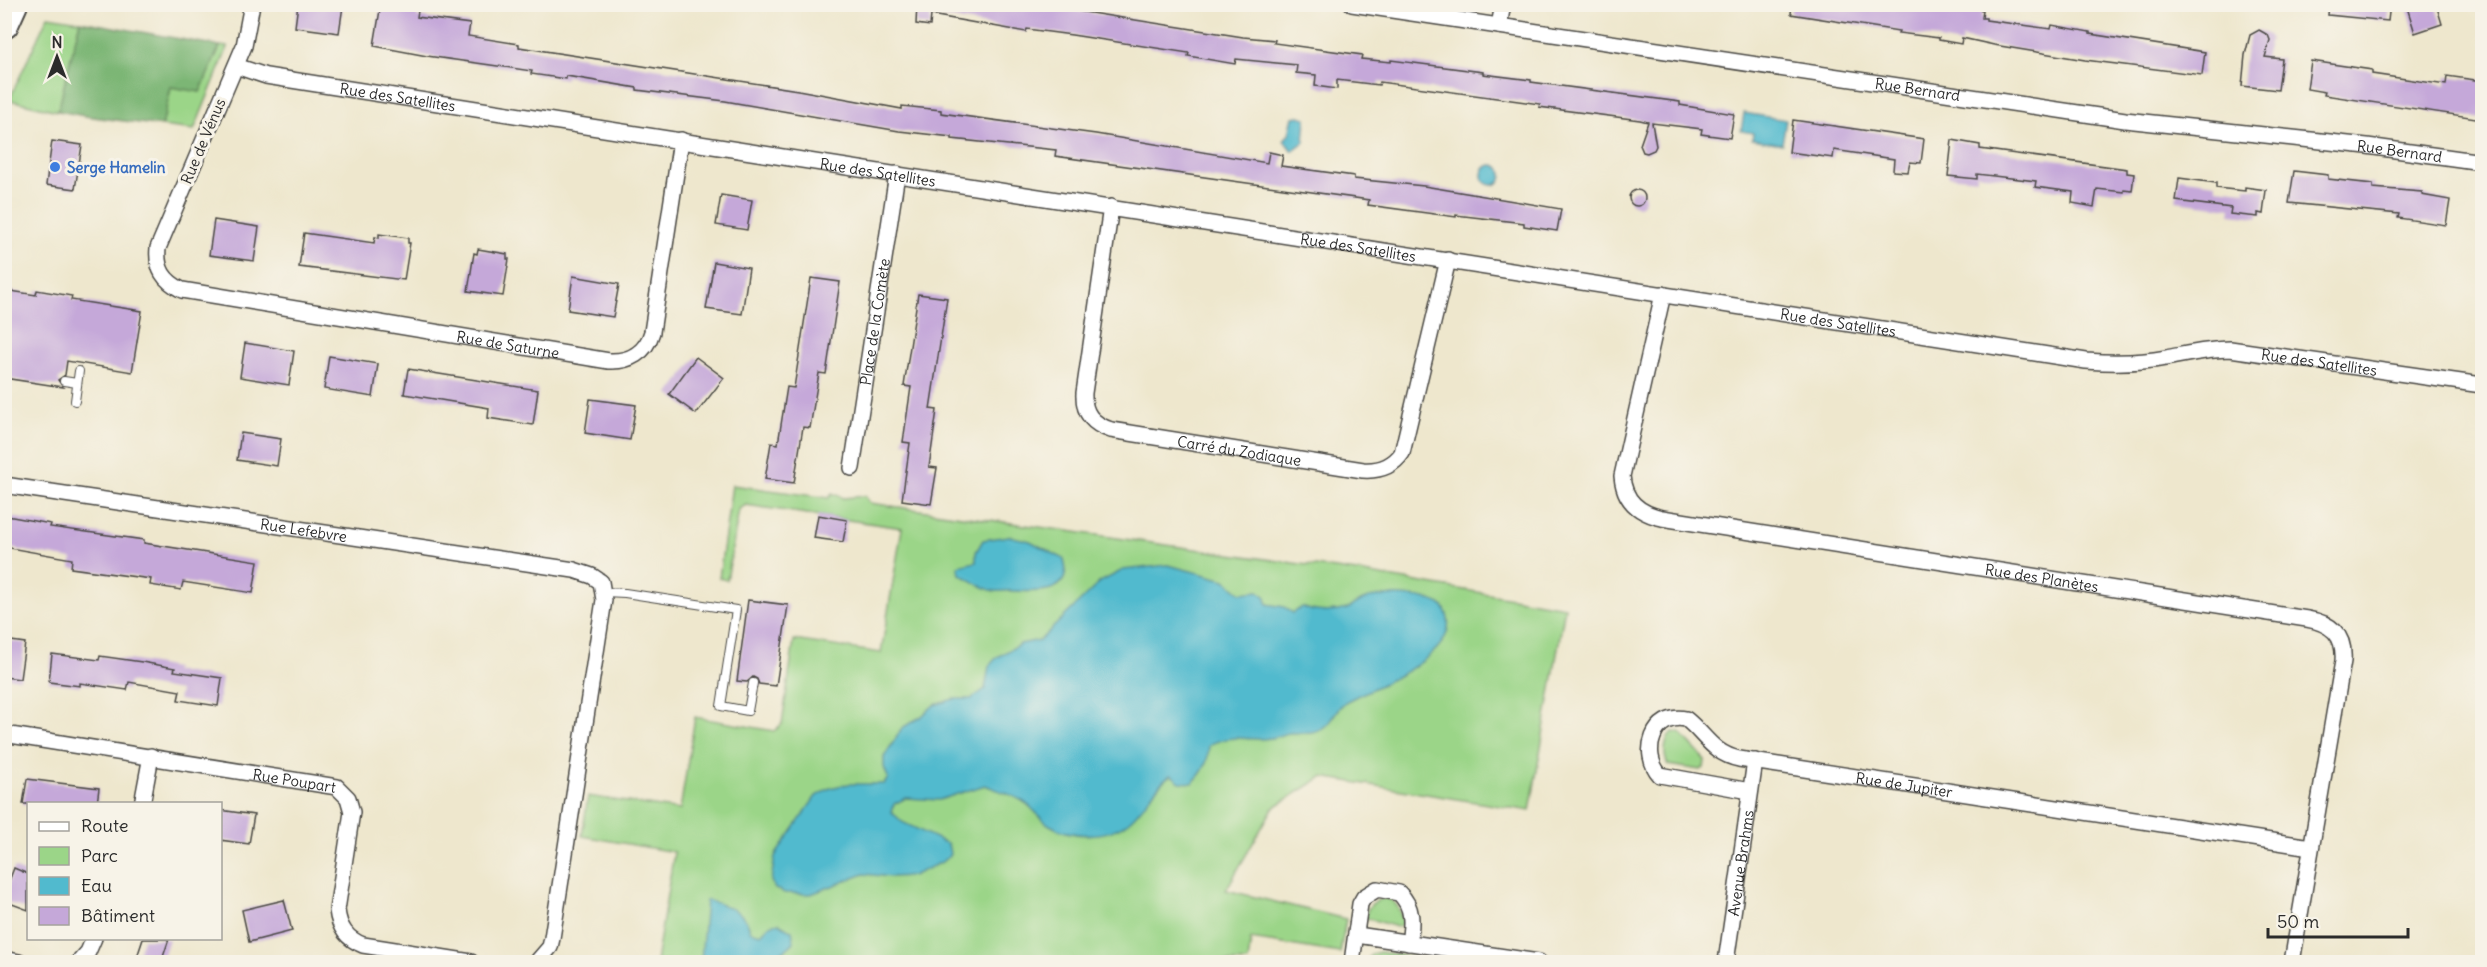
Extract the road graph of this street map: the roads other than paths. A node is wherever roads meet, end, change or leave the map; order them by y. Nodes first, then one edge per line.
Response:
1 (13, 4) edge
2 (252, 4) edge
3 (1352, 4) edge
4 (1503, 4) edge
5 (4, 24) edge
6 (1499, 26) junction
7 (236, 66) junction
8 (681, 140) junction
9 (2482, 162) edge
10 (897, 174) junction
11 (1111, 207) junction
12 (1448, 260) junction
13 (163, 276) joint
14 (1663, 294) junction
15 (79, 371) dead end
16 (64, 381) dead end
17 (77, 383) junction
18 (2482, 386) edge
19 (75, 401) dead end
20 (852, 468) dead end
21 (4, 485) edge
22 (602, 587) junction
23 (753, 683) dead end
24 (4, 734) edge
25 (151, 756) junction
26 (1755, 761) junction
27 (1750, 791) junction
28 (142, 802) edge
29 (2311, 847) junction
30 (1357, 935) junction
31 (94, 940) edge
32 (1409, 943) junction
33 (4, 959) edge
34 (1500, 960) edge
35 (19, 963) edge
36 (79, 963) edge
37 (471, 963) edge
38 (537, 963) edge
39 (1352, 963) edge
40 (1539, 963) edge
41 (1726, 963) edge
42 (2292, 963) edge

1 - 5 highway
2 - 7 street, Rue de Vénus
3 - 6 street, Rue Bernard
4 - 6 street
6 - 9 street, Rue Bernard
7 - 8 street, Rue des Satellites
7 - 13 street, Rue de Vénus
8 - 10 street, Rue des Satellites
8 - 13 street, Rue de Saturne
10 - 11 street, Rue des Satellites
10 - 20 street, Place de la Comète
11 - 12 street, Rue des Satellites
11 - 12 street, Carré du Zodiaque
12 - 14 street, Rue des Satellites
14 - 18 street, Rue des Satellites
14 - 29 street, Rue des Planètes
15 - 17 lane
16 - 17 lane
17 - 19 lane
21 - 22 street, Rue Lefebvre
22 - 23 lane
22 - 38 street
24 - 25 street, Rue Poupart
25 - 28 street
25 - 37 street, Rue Poupart
26 - 27 street, Avenue Brahms
26 - 27 street, Rue de Jupiter
26 - 29 street, Rue de Jupiter
27 - 41 street, Avenue Brahms
29 - 42 street, Rue des Planètes
30 - 32 street
30 - 32 street
30 - 39 street
31 - 36 street
32 - 34 street
33 - 35 street
34 - 40 street

